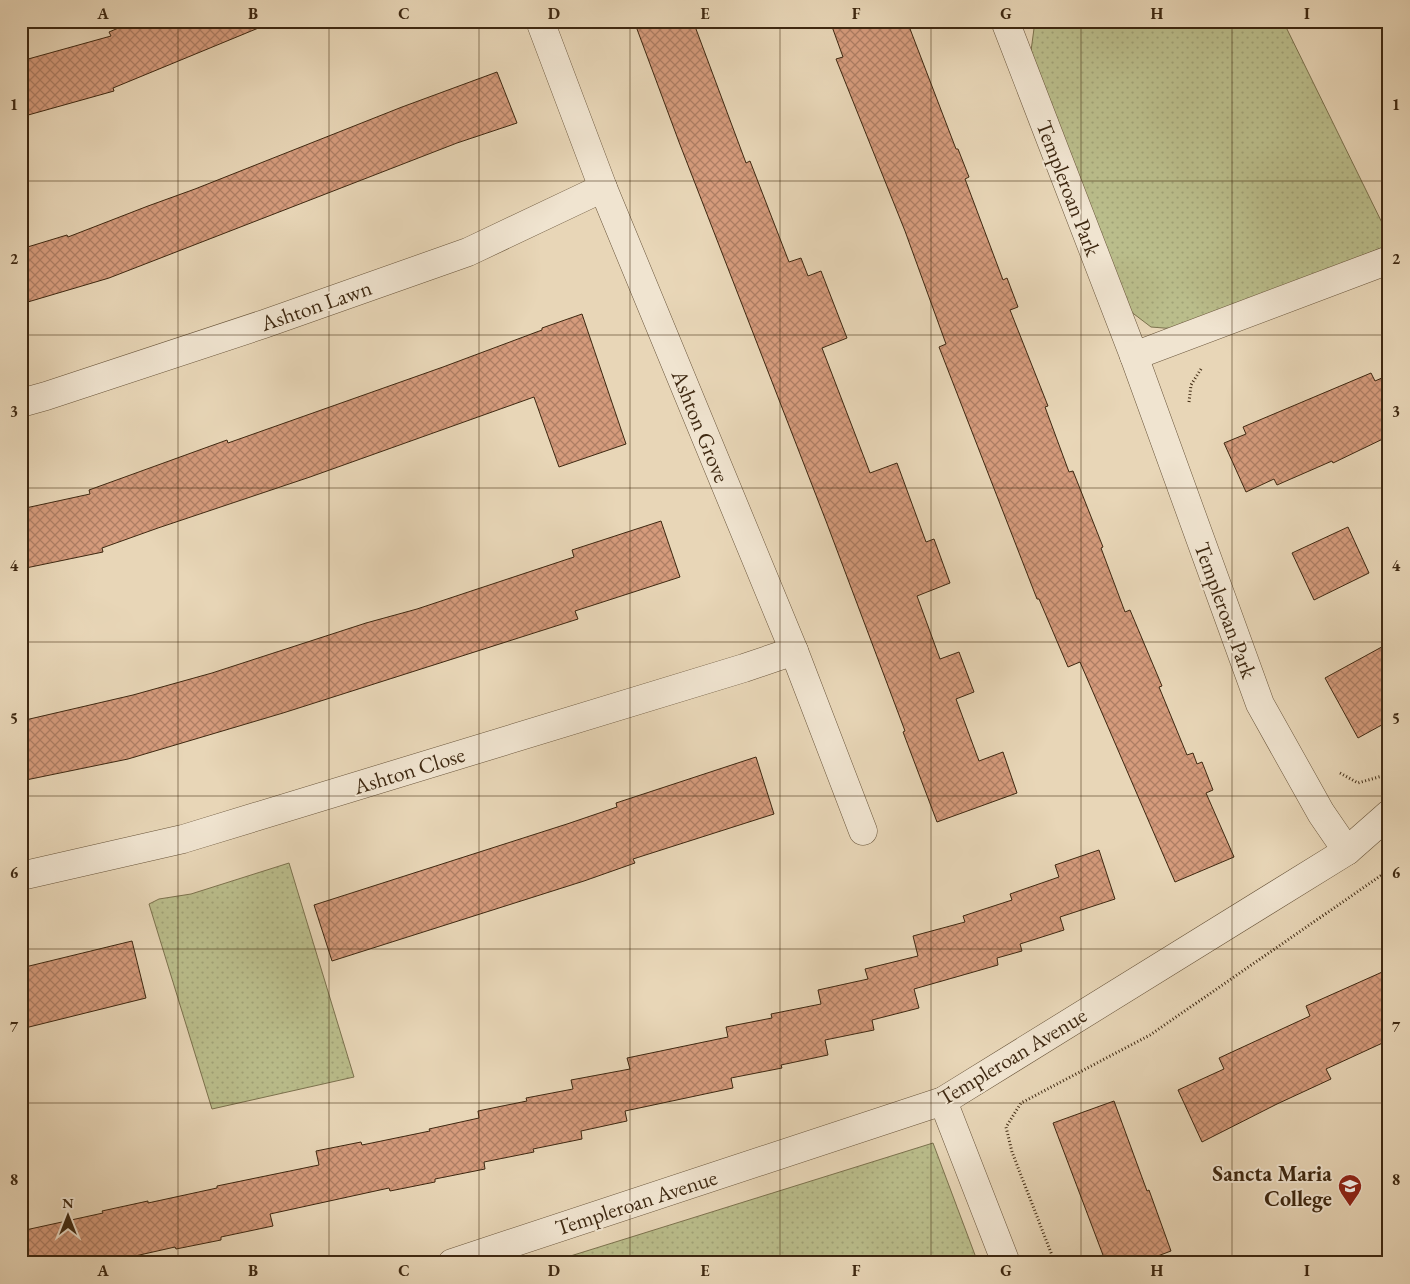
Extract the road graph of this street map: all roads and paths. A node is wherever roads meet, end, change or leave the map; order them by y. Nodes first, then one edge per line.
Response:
1 (540, 21) edge
2 (1005, 21) edge
3 (603, 188) junction
4 (1389, 260) edge
5 (1134, 356) junction
6 (1203, 365) dead end
7 (21, 402) edge
8 (1189, 405) dead end
9 (794, 650) junction
10 (1389, 770) edge
11 (1337, 771) dead end
12 (1389, 814) edge
13 (863, 831) dead end
14 (1347, 851) junction
15 (1389, 870) edge
16 (21, 876) edge
17 (943, 1101) junction
18 (452, 1263) edge
19 (1006, 1263) edge
20 (1055, 1263) edge

1 - 3 street, Ashton Grove
2 - 5 street, Templeroan Park
3 - 7 street, Ashton Lawn
3 - 9 street, Ashton Grove
4 - 5 street
5 - 14 street, Templeroan Park
6 - 8 path
9 - 13 street, Ashton Grove
9 - 16 street, Ashton Close
10 - 11 path
12 - 14 street, Templeroan Avenue
14 - 17 street, Templeroan Avenue
15 - 20 path
17 - 18 street, Templeroan Avenue
17 - 19 street

